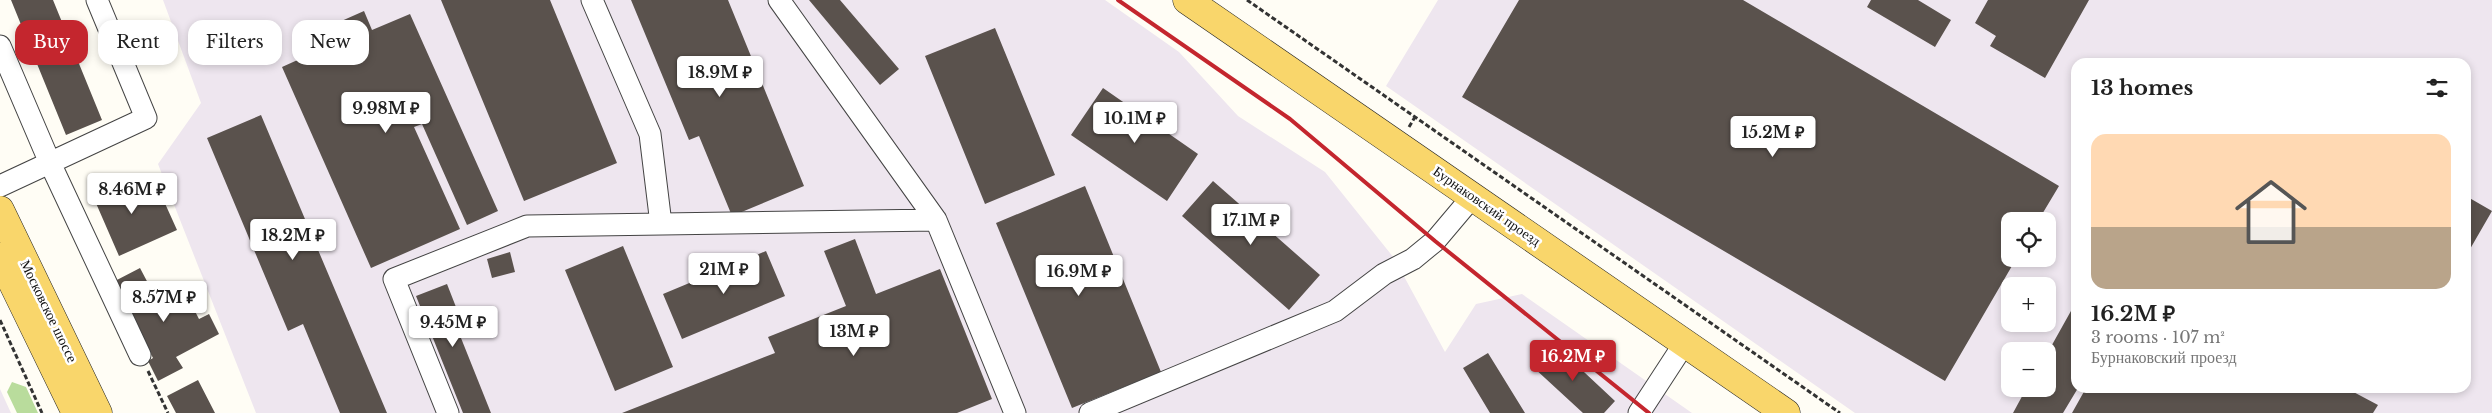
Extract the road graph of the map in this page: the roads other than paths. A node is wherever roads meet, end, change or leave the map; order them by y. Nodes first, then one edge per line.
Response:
1 (97, 0) edge
2 (592, 0) edge
3 (779, 0) edge
4 (1187, 0) edge
5 (0, 46) edge
6 (50, 163) junction
7 (0, 186) edge
8 (1473, 196) junction
9 (0, 210) edge
10 (936, 220) junction
11 (661, 224) junction
12 (0, 257) edge
13 (1684, 344) junction
14 (140, 355) road end
15 (76, 413) edge
16 (98, 413) edge
17 (448, 413) edge
18 (1015, 413) edge
19 (1090, 413) edge
20 (1639, 413) edge
21 (1786, 413) edge

1 - 6 lane
2 - 11 lane
3 - 10 lane
4 - 8 main road, Бурнаковский проезд
5 - 6 lane
6 - 7 lane
6 - 14 lane
8 - 13 main road, Бурнаковский проезд
8 - 19 lane
9 - 16 main road, Московское шоссе
10 - 11 lane
10 - 18 lane
11 - 17 lane
12 - 15 main road, Московское шоссе
13 - 20 lane
13 - 21 main road, Бурнаковский проезд

